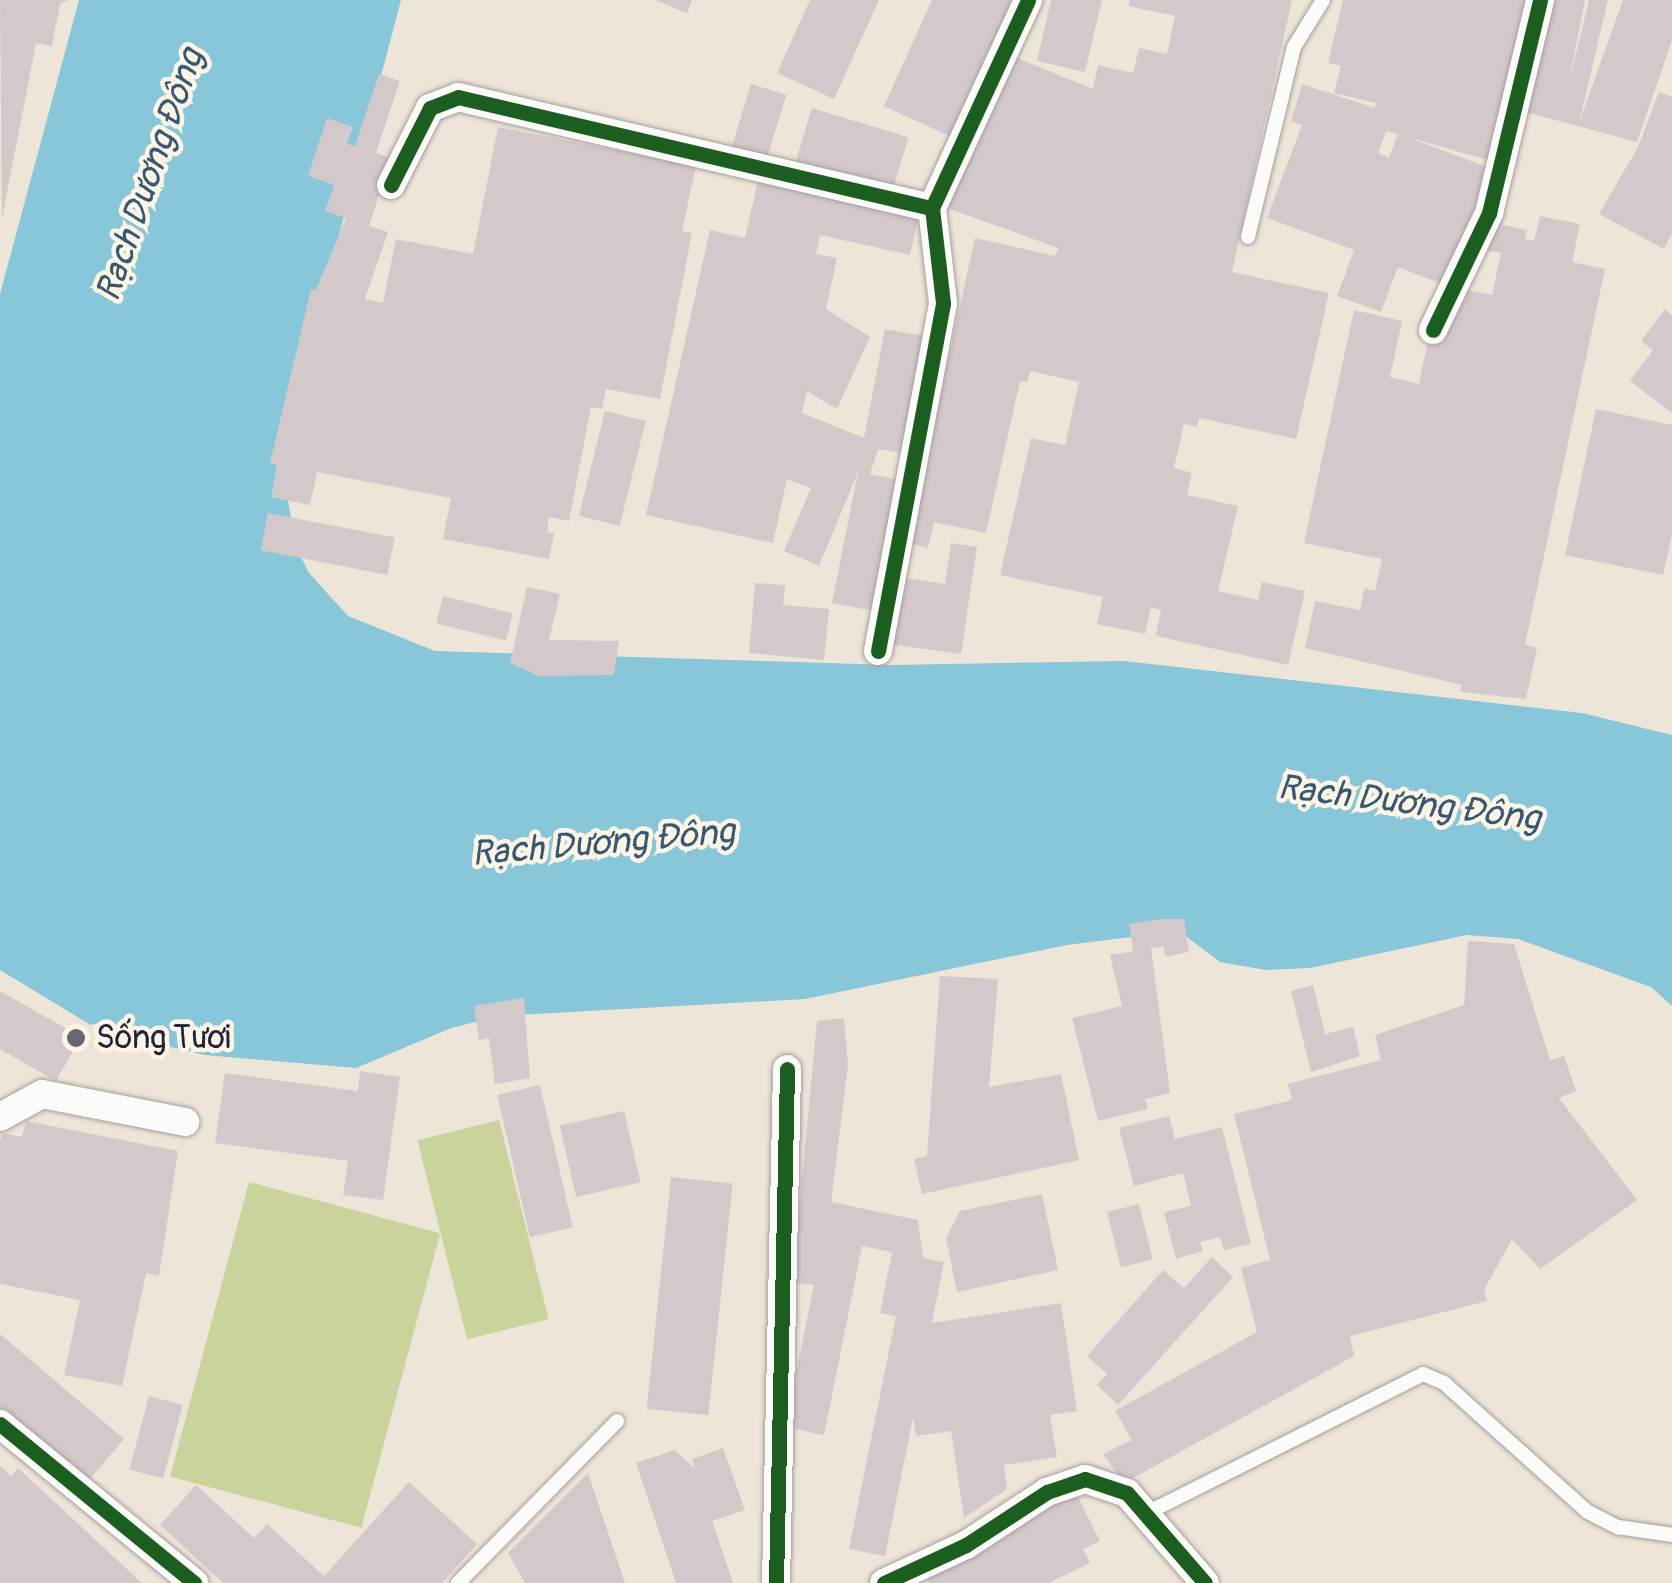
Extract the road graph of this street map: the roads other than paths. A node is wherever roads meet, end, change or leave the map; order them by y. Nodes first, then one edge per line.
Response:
1 (1028, 0) edge
2 (1323, 0) edge
3 (1540, 0) edge
4 (391, 186) dead end
5 (932, 208) junction
6 (1248, 237) dead end
7 (1433, 330) dead end
8 (878, 651) dead end
9 (786, 1068) dead end
10 (0, 1117) edge
11 (185, 1122) dead end
12 (617, 1421) dead end
13 (0, 1424) edge
14 (1150, 1512) junction
15 (1672, 1534) edge
16 (194, 1583) edge
17 (458, 1583) edge
18 (776, 1583) edge
19 (884, 1583) edge
20 (1205, 1583) edge

1 - 5 street
2 - 6 lane
3 - 7 street
4 - 5 street
5 - 8 street
9 - 18 street
10 - 11 street
12 - 17 lane
13 - 16 street
14 - 15 lane
14 - 19 street
14 - 20 street

